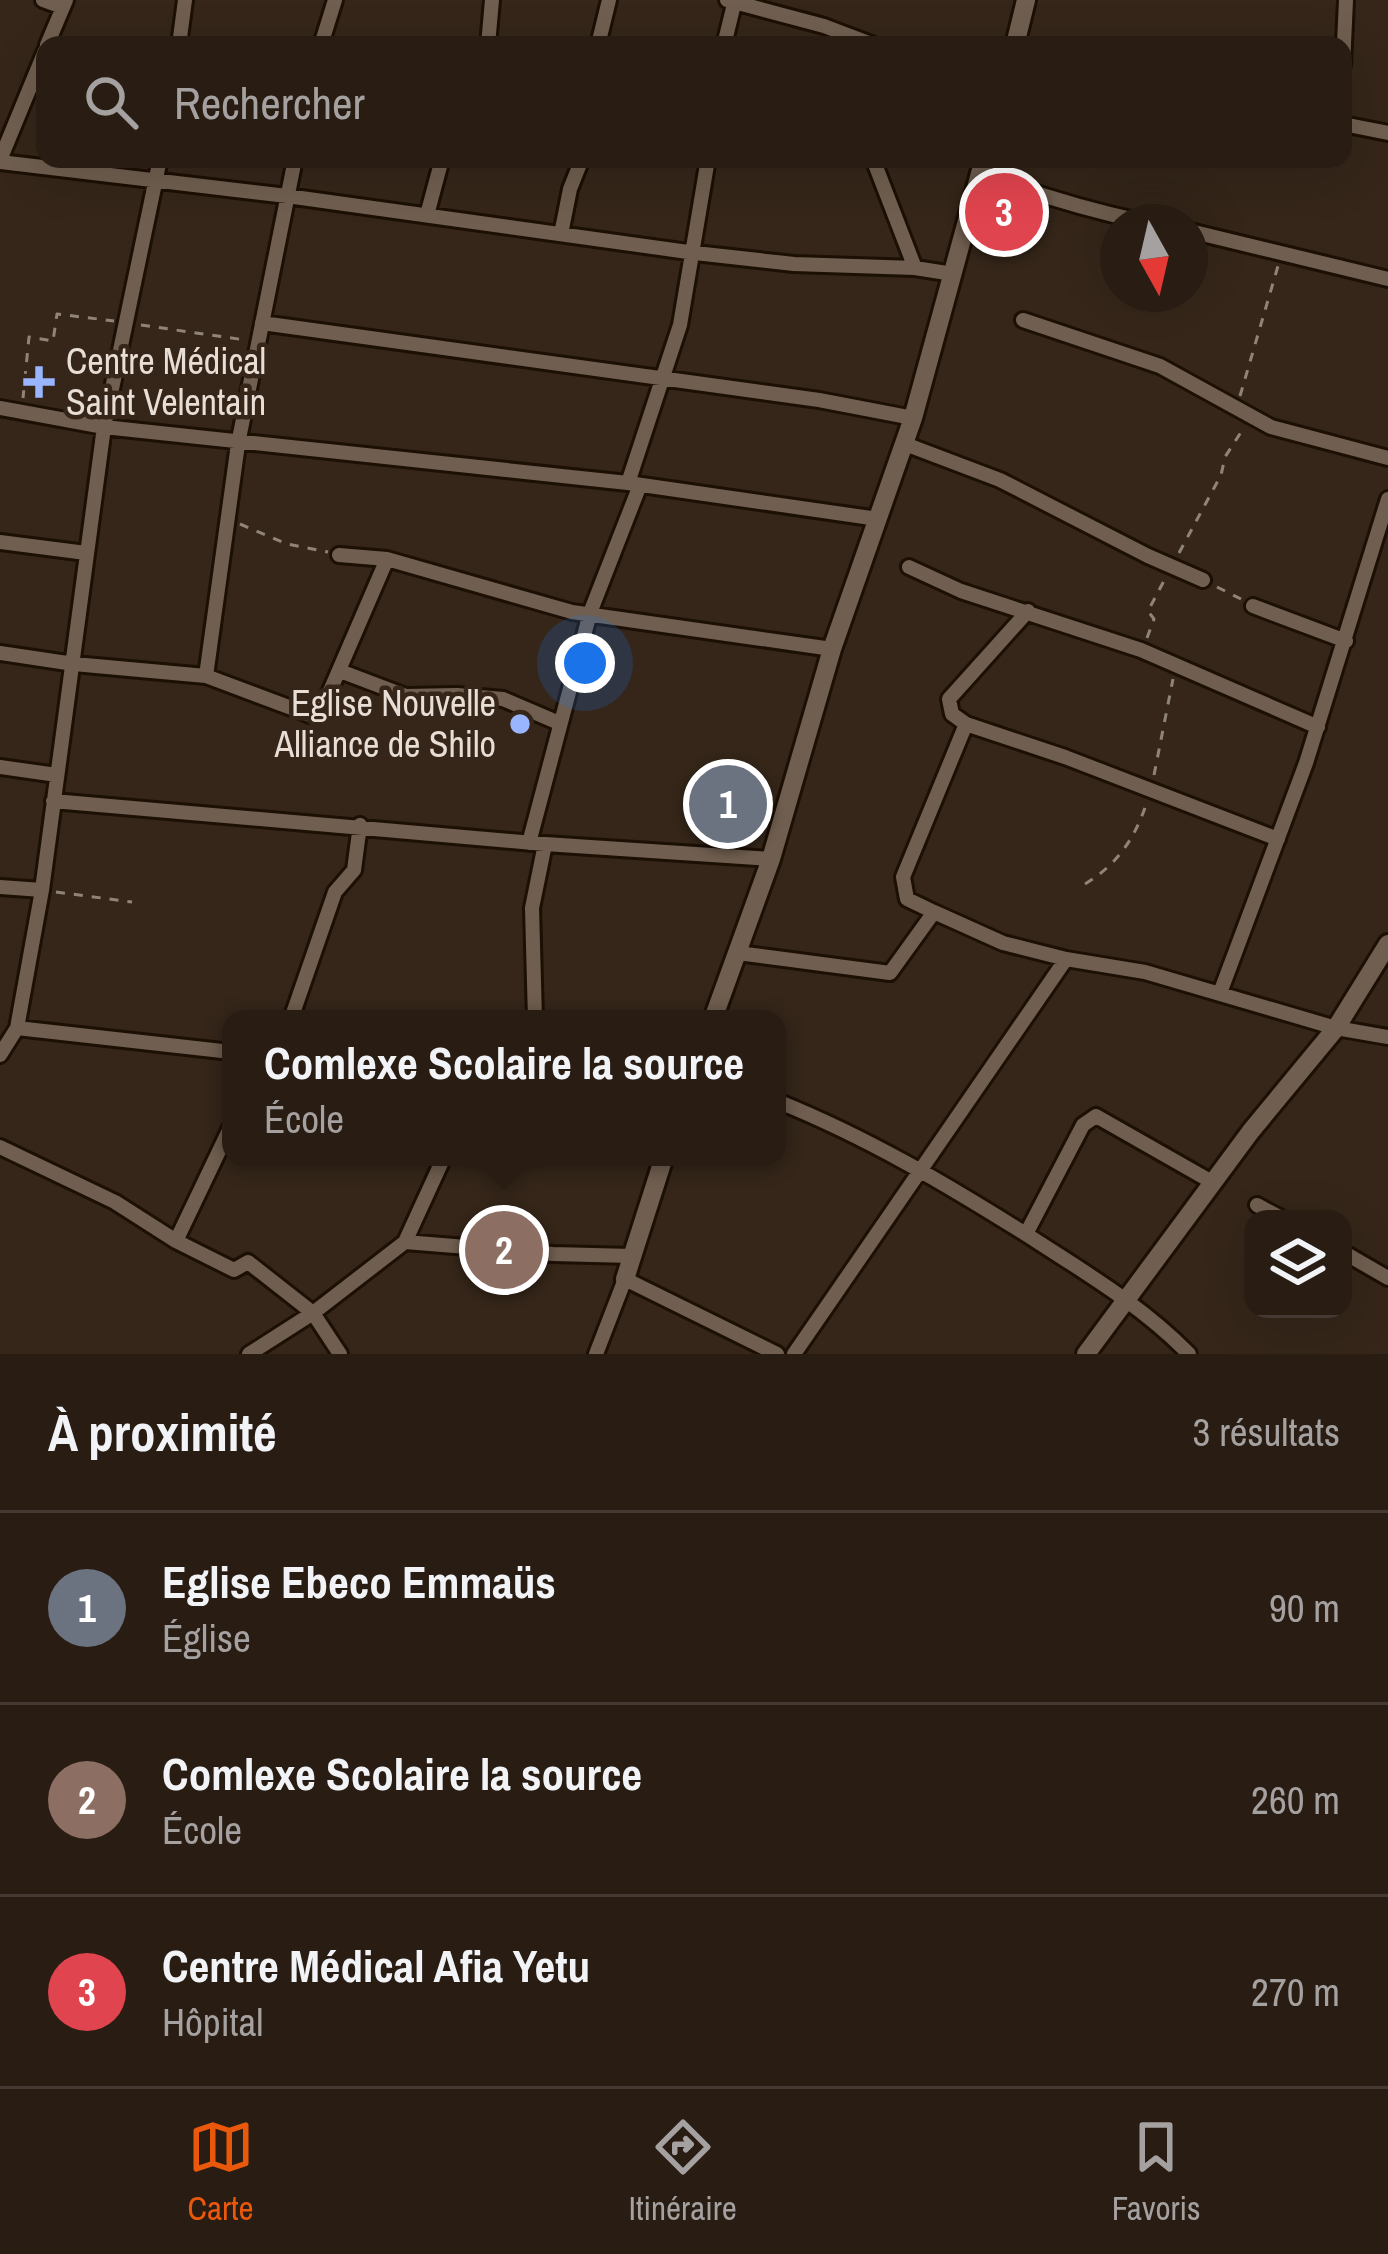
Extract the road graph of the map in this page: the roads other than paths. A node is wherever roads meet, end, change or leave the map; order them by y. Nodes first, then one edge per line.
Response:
1 (43, 0) edge
2 (185, 0) edge
3 (335, 0) edge
4 (492, 0) edge
5 (609, 0) edge
6 (1026, 0) edge
7 (1346, 0) edge
8 (732, 1) edge
9 (64, 4) edge
10 (824, 26) junction
11 (51, 36) edge
12 (179, 36) edge
13 (324, 36) edge
14 (489, 36) edge
15 (600, 36) edge
16 (726, 36) edge
17 (824, 36) edge
18 (850, 36) edge
19 (1017, 36) edge
20 (1344, 36) edge
21 (36, 73) edge
22 (1352, 126) edge
23 (1388, 134) edge
24 (0, 161) edge
25 (36, 165) edge
26 (61, 168) edge
27 (158, 168) edge
28 (293, 168) edge
29 (440, 168) edge
30 (579, 168) edge
31 (707, 168) edge
32 (877, 168) edge
33 (981, 168) edge
34 (986, 168) edge
35 (156, 179) junction
36 (287, 196) junction
37 (1100, 210) edge
38 (427, 215) junction
39 (561, 234) junction
40 (1208, 235) edge
41 (695, 253) junction
42 (915, 268) junction
43 (953, 274) junction
44 (1388, 279) edge
45 (1023, 320) dead end
46 (262, 323) junction
47 (660, 380) junction
48 (0, 408) edge
49 (914, 418) junction
50 (104, 427) junction
51 (238, 444) junction
52 (905, 444) junction
53 (1388, 458) edge
54 (634, 484) junction
55 (1388, 499) edge
56 (878, 519) junction
57 (0, 542) edge
58 (86, 554) junction
59 (339, 554) road end
60 (387, 559) junction
61 (909, 567) dead end
62 (1203, 580) road end
63 (1252, 606) road end
64 (1028, 611) junction
65 (590, 613) junction
66 (1346, 641) junction
67 (832, 649) junction
68 (0, 652) edge
69 (74, 664) junction
70 (340, 671) junction
71 (206, 676) junction
72 (559, 723) junction
73 (966, 724) junction
74 (1318, 727) junction
75 (0, 767) edge
76 (57, 775) junction
77 (53, 801) junction
78 (360, 825) junction
79 (1278, 839) junction
80 (537, 843) junction
81 (770, 860) junction
82 (0, 887) edge
83 (42, 890) junction
84 (934, 913) junction
85 (1388, 944) edge
86 (738, 953) junction
87 (1066, 959) junction
88 (1220, 993) junction
89 (294, 1010) edge
90 (535, 1010) edge
91 (716, 1010) edge
92 (17, 1028) junction
93 (1336, 1028) junction
94 (1388, 1036) edge
95 (222, 1051) edge
96 (0, 1054) edge
97 (786, 1105) edge
98 (222, 1145) edge
99 (0, 1147) edge
100 (440, 1166) edge
101 (661, 1166) edge
102 (920, 1168) junction
103 (1213, 1182) junction
104 (1257, 1204) dead end
105 (1267, 1210) edge
106 (1026, 1234) junction
107 (176, 1241) junction
108 (405, 1242) junction
109 (632, 1256) junction
110 (1352, 1257) edge
111 (1388, 1278) edge
112 (625, 1279) junction
113 (1128, 1299) junction
114 (314, 1313) junction
115 (249, 1354) edge
116 (340, 1354) edge
117 (596, 1354) edge
118 (777, 1354) edge
119 (794, 1354) edge
120 (1086, 1354) edge
121 (1189, 1354) edge

1 - 9 street
2 - 12 street
3 - 13 street
4 - 14 street
5 - 15 street
6 - 19 street
7 - 20 street
8 - 10 street
8 - 16 street
9 - 11 street
10 - 17 street
10 - 18 street
21 - 24 street
22 - 23 street
24 - 25 street
26 - 35 street
27 - 35 street
28 - 36 street
29 - 38 street
30 - 39 street
31 - 41 street
32 - 42 street
33 - 43 street
34 - 37 street
35 - 36 street
35 - 50 street
36 - 38 street
36 - 46 street
38 - 39 street
39 - 41 street
40 - 44 street
41 - 42 street
41 - 47 street
42 - 43 street
43 - 49 street
45 - 53 street
46 - 47 street
46 - 51 street
47 - 49 street
47 - 54 street
48 - 50 street
49 - 52 street
50 - 51 street
50 - 58 street
51 - 54 street
51 - 71 street
52 - 56 street
52 - 62 street
54 - 56 street
54 - 65 street
55 - 66 street
56 - 67 street
57 - 58 street
58 - 69 street
59 - 60 street
60 - 65 street
60 - 70 street
61 - 64 street
63 - 66 street
64 - 73 street
64 - 74 street
65 - 67 street
65 - 72 street
66 - 74 street
67 - 81 street
68 - 69 street
69 - 71 street
69 - 76 street
70 - 71 street
70 - 72 street
72 - 80 street
73 - 79 street
73 - 84 street
74 - 79 street
75 - 76 street
76 - 77 street
77 - 78 street
77 - 83 street
78 - 80 street
78 - 89 street
79 - 88 street
80 - 81 street
80 - 90 street
81 - 86 street
82 - 83 street
83 - 92 street
84 - 86 street
84 - 87 street
85 - 93 street
86 - 91 street
87 - 88 street
87 - 102 street
88 - 93 street
92 - 95 street
92 - 96 street
93 - 94 street
93 - 103 street
97 - 102 street
98 - 107 street
99 - 107 street
100 - 108 street
101 - 109 street
102 - 106 street
102 - 119 street
103 - 106 street
103 - 113 street
104 - 105 street
106 - 113 street
107 - 114 street
108 - 109 street
108 - 114 street
109 - 112 street
110 - 111 street
112 - 117 street
112 - 118 street
113 - 120 street
113 - 121 street
114 - 115 street
114 - 116 street

